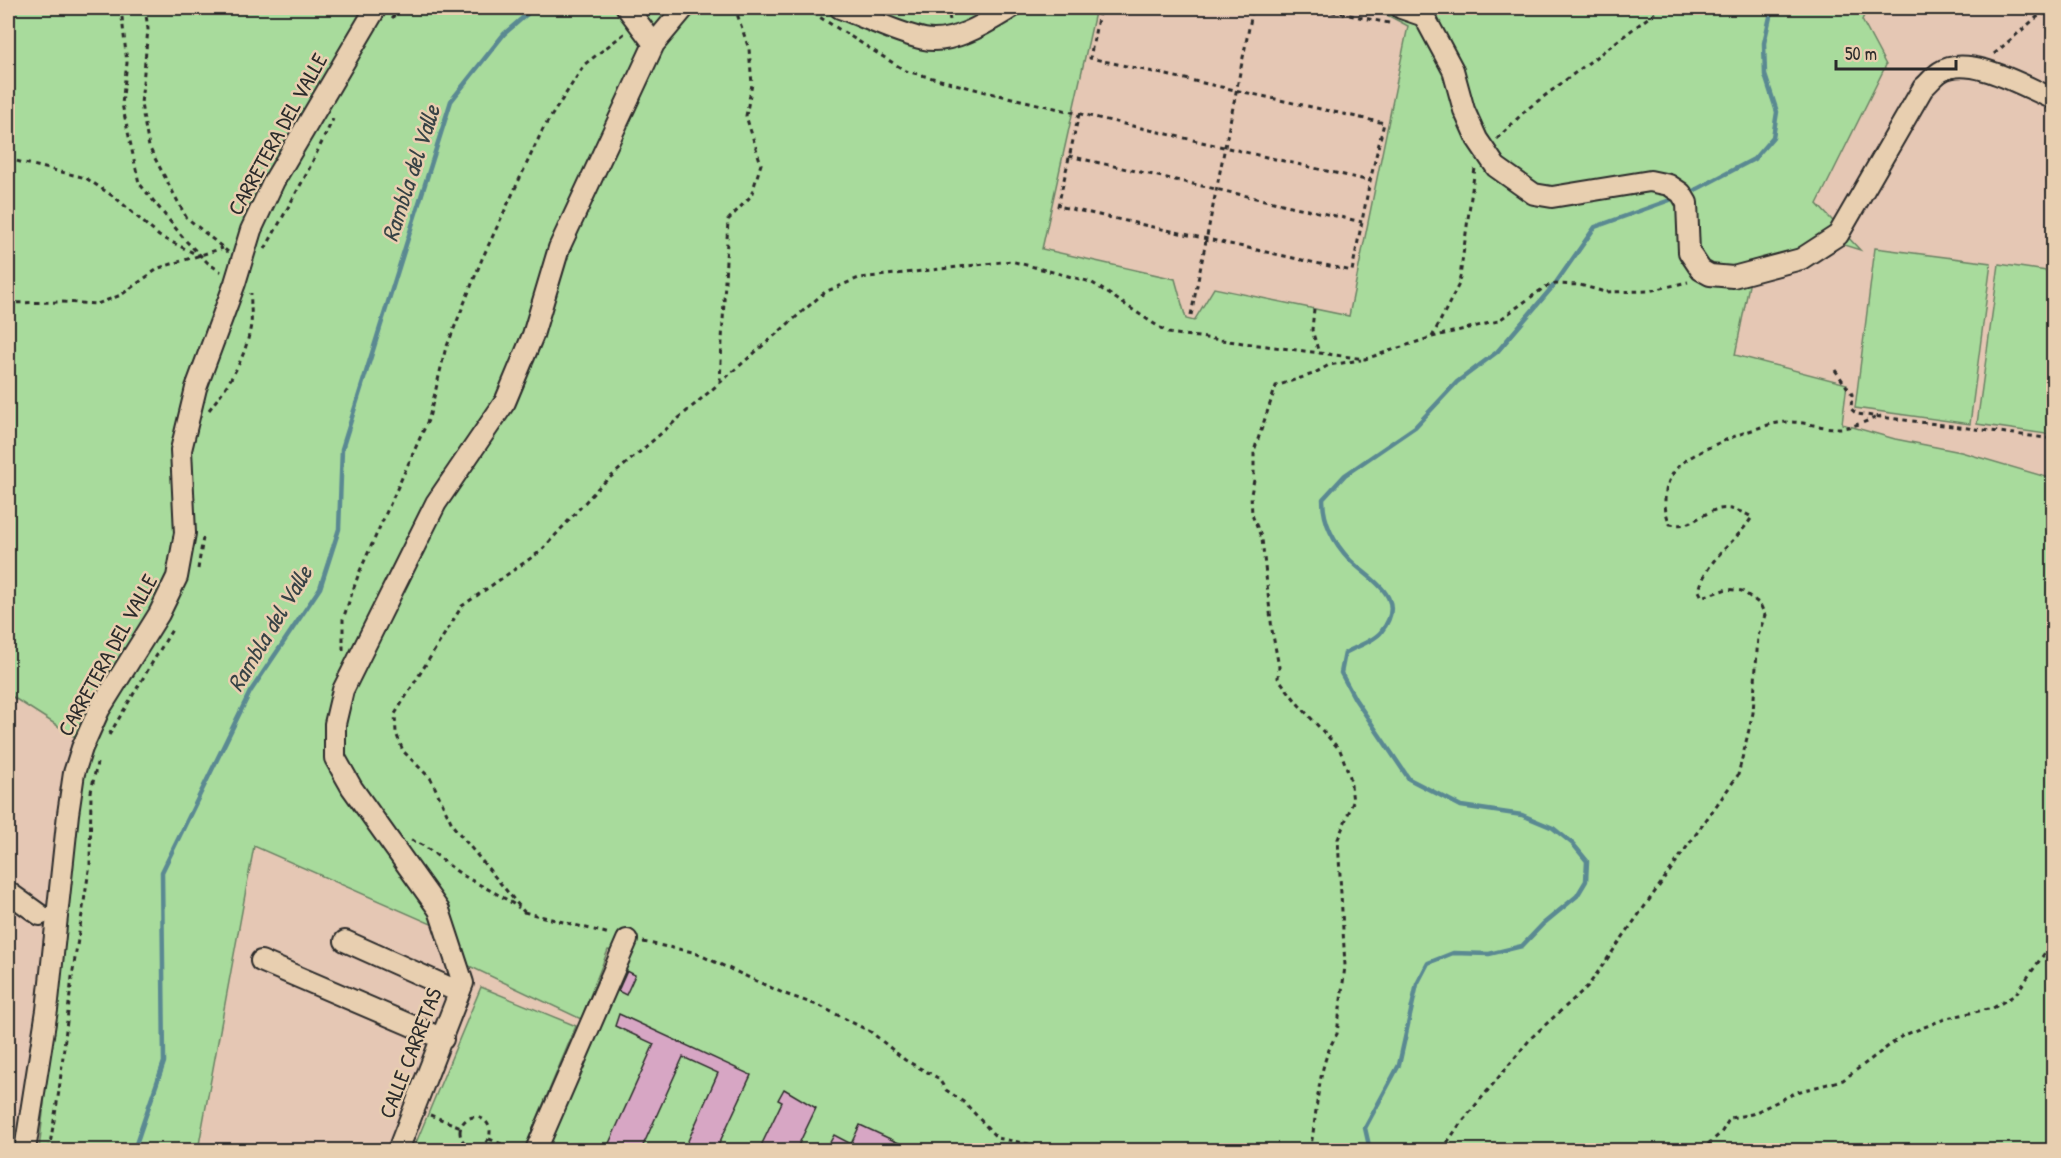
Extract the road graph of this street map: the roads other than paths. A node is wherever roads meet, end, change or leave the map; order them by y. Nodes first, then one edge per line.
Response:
1 (375, 8) edge
2 (684, 8) edge
3 (840, 8) edge
4 (1011, 8) edge
5 (1401, 8) edge
6 (633, 15) edge
7 (654, 44) junction
8 (2054, 99) edge
9 (8, 892) edge
10 (40, 915) dead end
11 (627, 940) road end
12 (345, 942) dead end
13 (261, 961) dead end
14 (459, 992) junction
15 (443, 1039) junction
16 (25, 1150) edge
17 (398, 1150) edge
18 (536, 1150) edge

1 - 16 street, CARRETERA DEL VALLE
2 - 7 street, CALLE CARRETAS
3 - 4 street
5 - 8 street
6 - 7 street
7 - 14 street, CALLE CARRETAS
9 - 10 street
11 - 18 street
12 - 14 street
13 - 15 street
14 - 15 street, CALLE CARRETAS
15 - 17 street, CALLE CARRETAS

